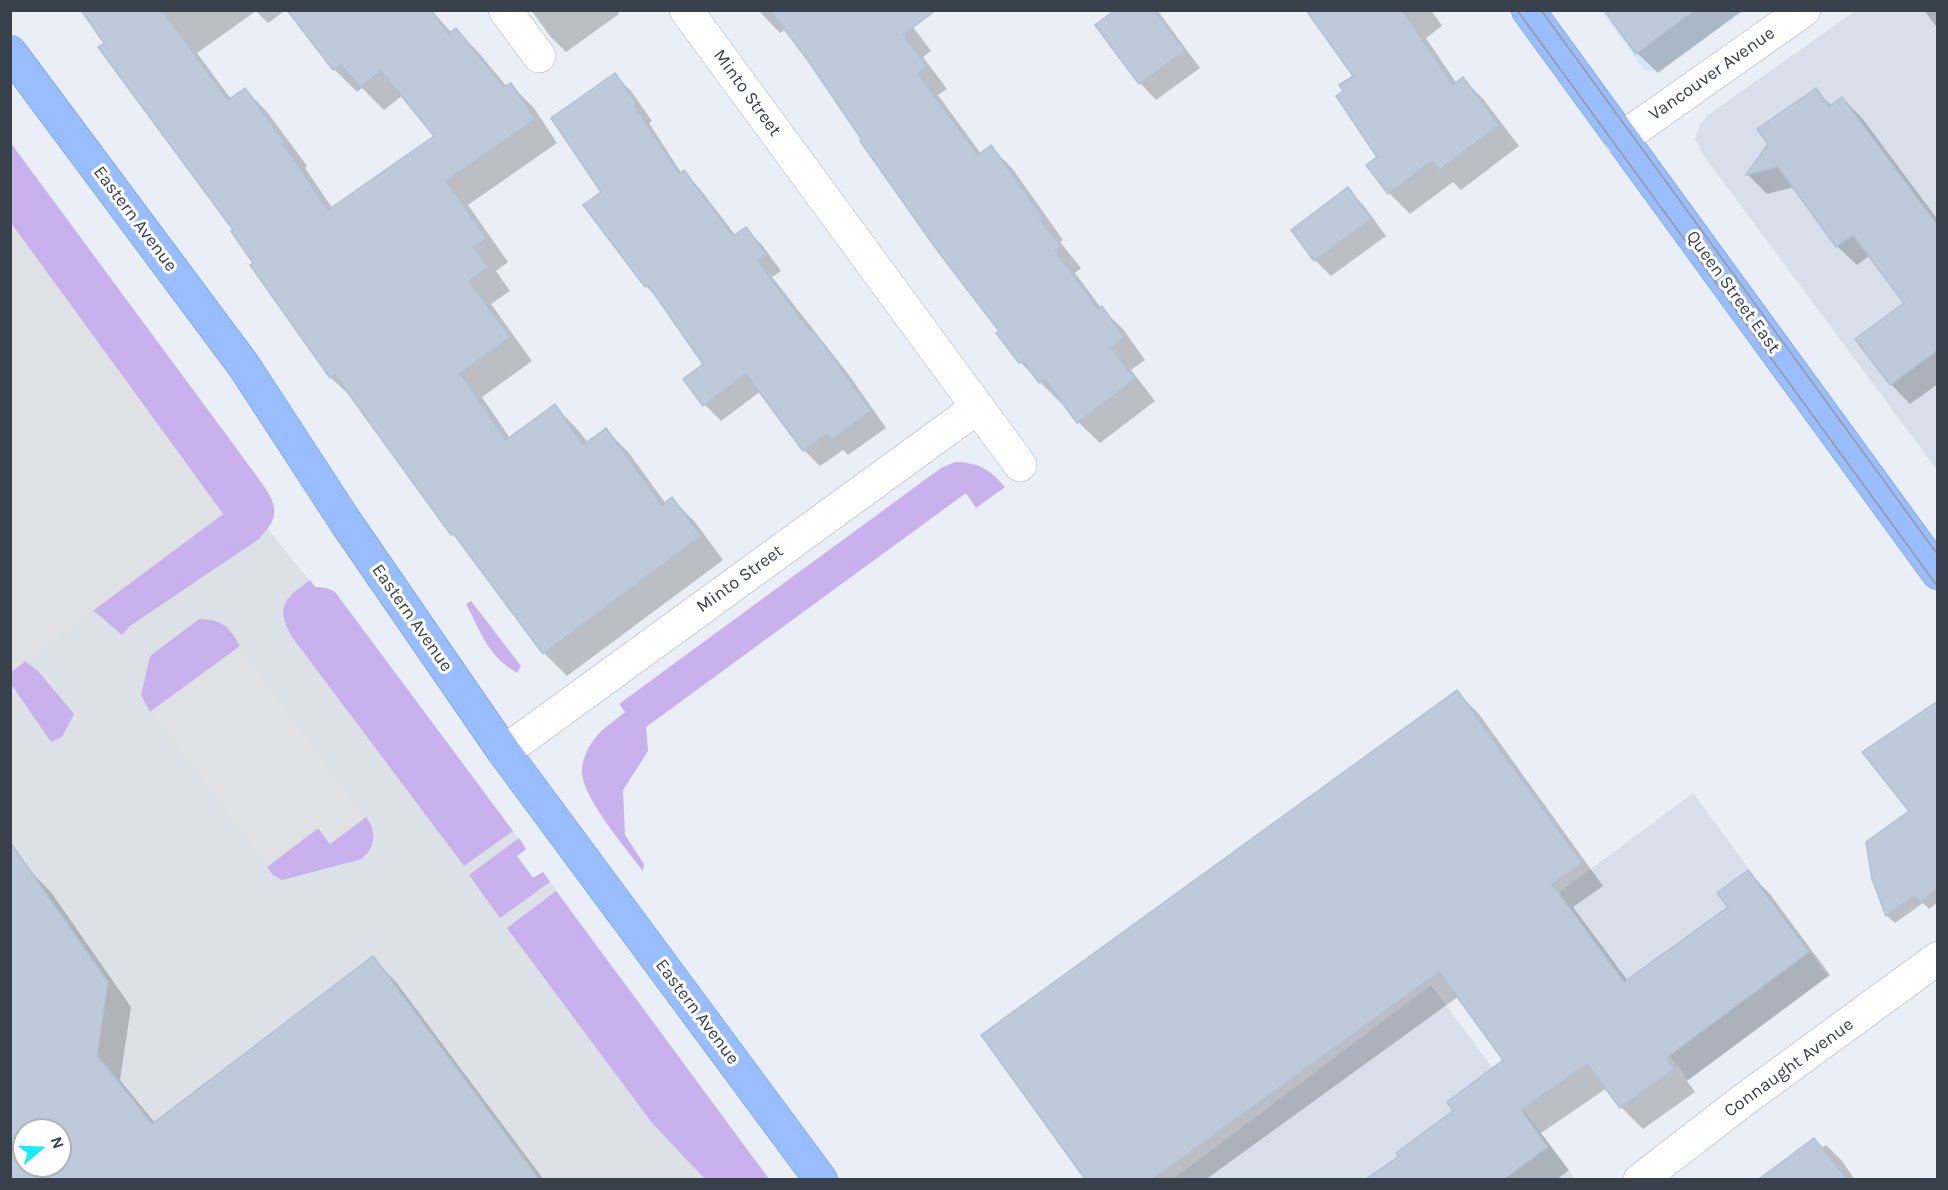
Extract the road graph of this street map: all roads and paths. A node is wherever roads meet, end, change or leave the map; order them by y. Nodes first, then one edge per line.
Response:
1 (505, 10) edge
2 (686, 10) edge
3 (1528, 10) edge
4 (1804, 10) edge
5 (10, 52) edge
6 (539, 56) dead end
7 (1621, 139) junction
8 (978, 407) junction
9 (1020, 465) dead end
10 (1938, 573) edge
11 (504, 752) junction
12 (1938, 958) edge
13 (821, 1179) edge
14 (1640, 1179) edge

1 - 6 street
2 - 8 street, Minto Street
3 - 7 main road, Queen Street East
4 - 7 street, Vancouver Avenue
5 - 11 main road, Eastern Avenue
7 - 10 main road, Queen Street East
8 - 9 street, Minto Street
8 - 11 street, Minto Street
11 - 13 main road, Eastern Avenue
12 - 14 street, Connaught Avenue

